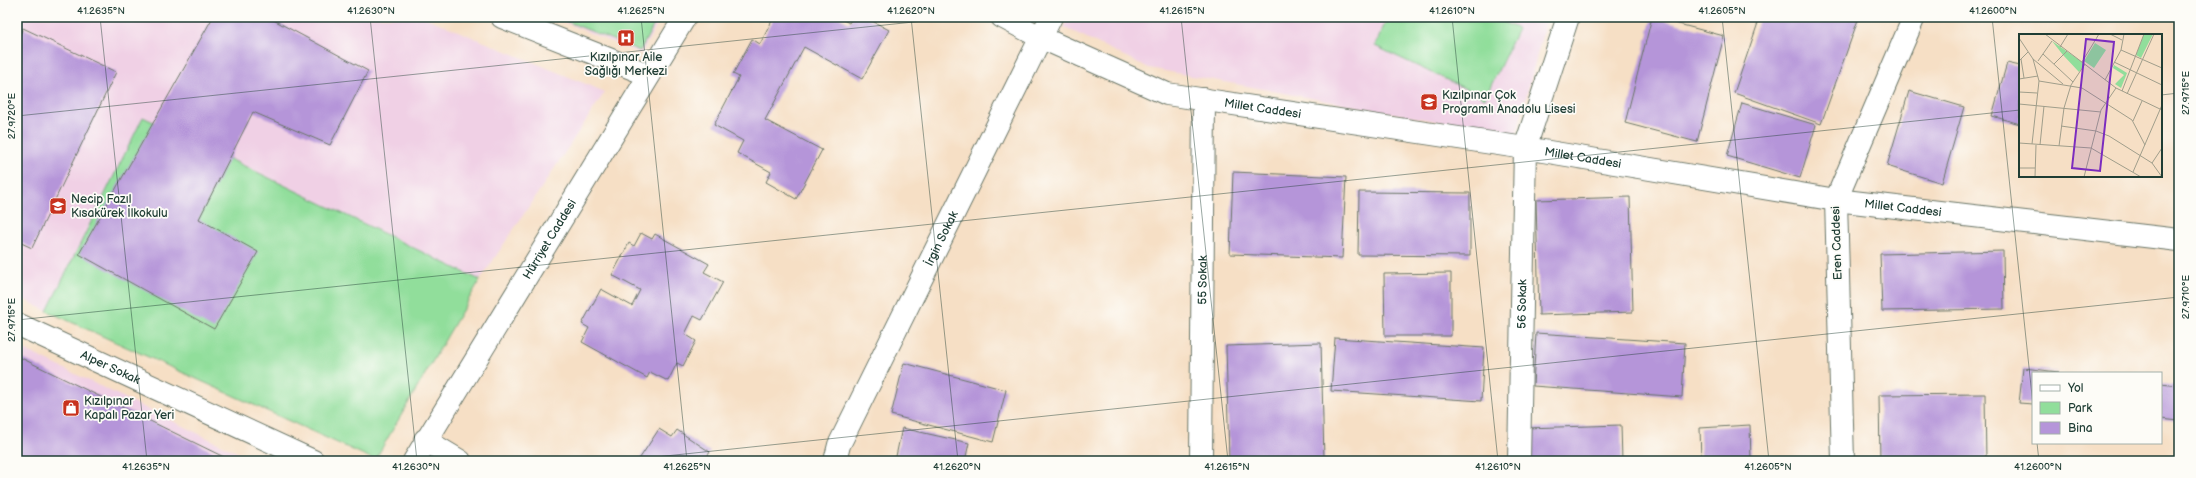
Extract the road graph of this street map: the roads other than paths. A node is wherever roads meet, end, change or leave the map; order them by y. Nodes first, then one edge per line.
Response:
1 (502, 17) edge
2 (685, 17) edge
3 (1002, 17) edge
4 (1051, 17) edge
5 (1568, 17) edge
6 (1914, 17) edge
7 (1042, 38) junction
8 (649, 75) junction
9 (1204, 99) junction
10 (1525, 148) junction
11 (1836, 200) junction
12 (2179, 240) edge
13 (17, 324) edge
14 (425, 440) junction
15 (313, 461) edge
16 (414, 461) edge
17 (460, 461) edge
18 (835, 461) edge
19 (1201, 461) edge
20 (1519, 461) edge
21 (1843, 461) edge

1 - 8 street
2 - 8 street, Hürriyet Caddesi
3 - 7 street, Millet Caddesi
4 - 7 street, İrgin Sokak
5 - 10 street, 56 Sokak
6 - 11 street, Eren Caddesi
7 - 9 street, Millet Caddesi
7 - 18 street, İrgin Sokak
8 - 14 street, Hürriyet Caddesi
9 - 10 street, Millet Caddesi
9 - 19 street, 55 Sokak
10 - 11 street, Millet Caddesi
10 - 20 street, 56 Sokak
11 - 12 street, Millet Caddesi
11 - 21 street, Eren Caddesi
13 - 15 street, Alper Sokak
14 - 16 street, Hürriyet Caddesi
14 - 17 street

